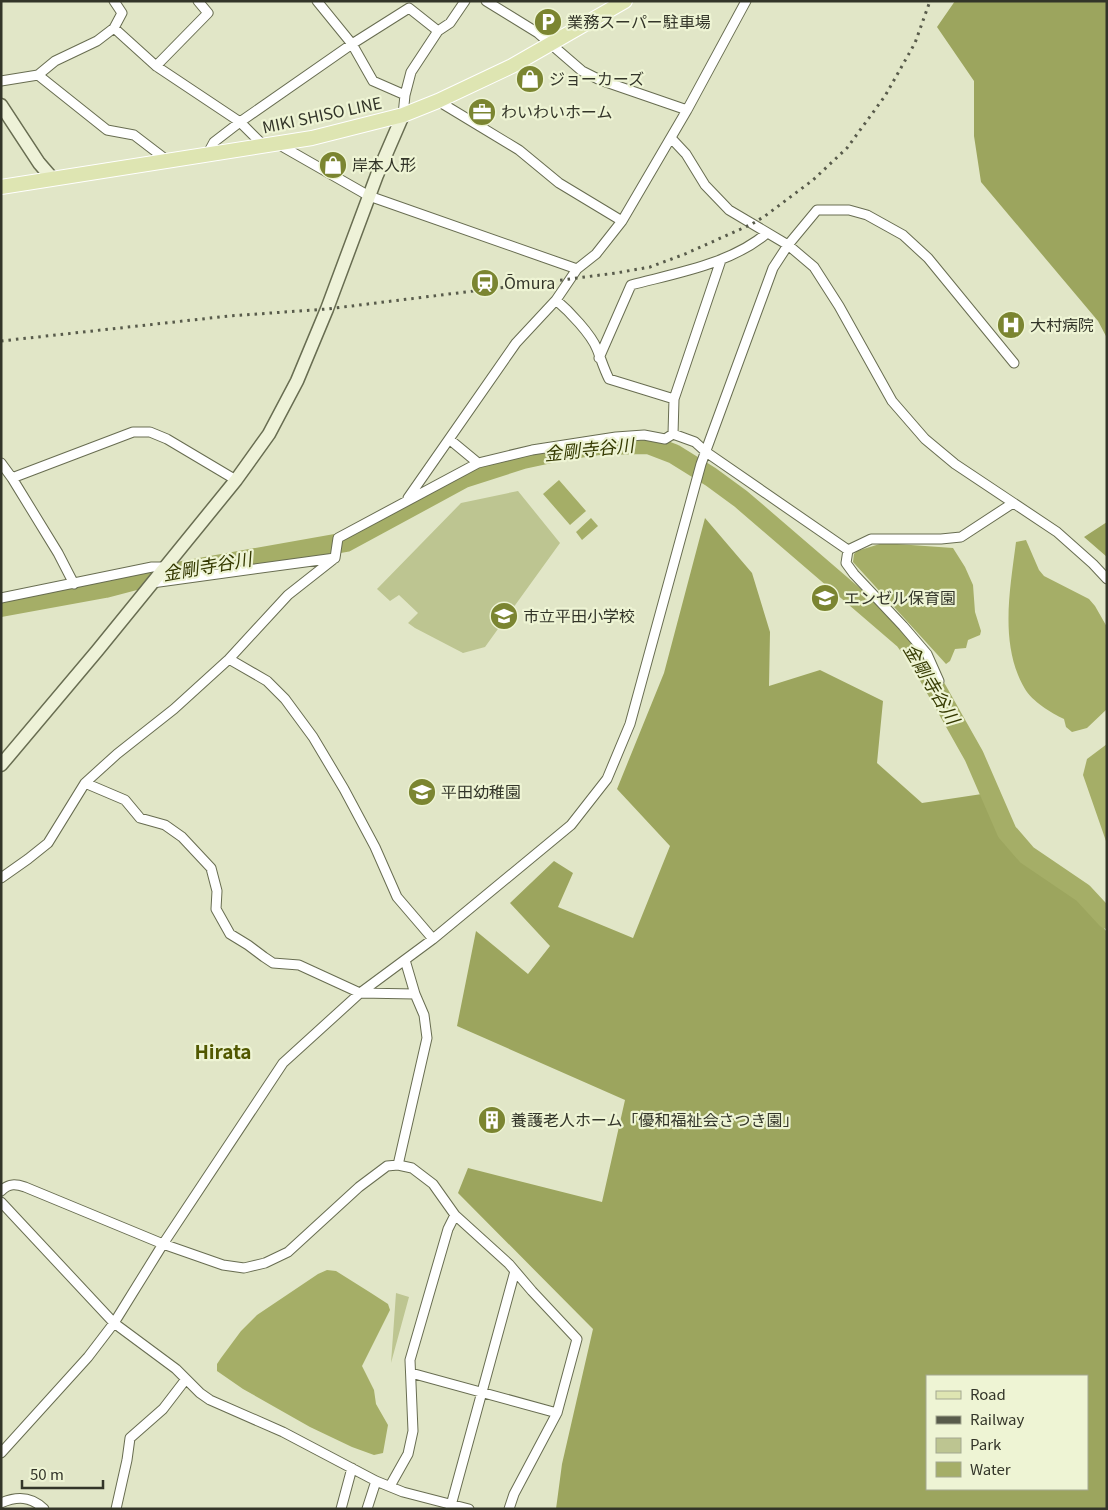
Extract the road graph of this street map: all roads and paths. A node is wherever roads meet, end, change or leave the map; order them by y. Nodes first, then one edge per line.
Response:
1 (198, 1) edge
2 (317, 1) edge
3 (465, 1) edge
4 (486, 1) edge
5 (625, 1) edge
6 (746, 1) edge
7 (118, 2) edge
8 (411, 5) edge
9 (114, 28) junction
10 (438, 31) junction
11 (352, 44) junction
12 (551, 44) junction
13 (156, 66) junction
14 (38, 76) junction
15 (1, 82) edge
16 (405, 95) junction
17 (438, 101) junction
18 (1, 104) edge
19 (687, 110) junction
20 (403, 115) junction
21 (240, 122) junction
22 (671, 138) junction
23 (278, 144) junction
24 (264, 146) junction
25 (207, 155) junction
26 (168, 161) junction
27 (52, 178) junction
28 (1, 187) edge
29 (369, 196) junction
30 (622, 221) junction
31 (767, 233) junction
32 (788, 245) junction
33 (721, 260) junction
34 (577, 269) junction
35 (556, 300) junction
36 (599, 358) junction
37 (1014, 363) dead end
38 (674, 400) junction
39 (673, 434) junction
40 (449, 440) junction
41 (706, 452) junction
42 (1, 463) edge
43 (478, 463) junction
44 (12, 478) junction
45 (236, 480) junction
46 (406, 500) junction
47 (1013, 503) junction
48 (848, 550) junction
49 (335, 558) junction
50 (164, 567) junction
51 (1107, 579) edge
52 (151, 583) junction
53 (74, 584) junction
54 (1, 598) edge
55 (229, 659) junction
56 (939, 681) dead end
57 (1, 765) edge
58 (85, 783) junction
59 (1, 878) edge
60 (433, 939) junction
61 (405, 960) junction
62 (360, 994) junction
63 (415, 994) junction
64 (398, 1165) junction
65 (1, 1190) edge
66 (1, 1202) edge
67 (455, 1215) junction
68 (163, 1244) junction
69 (515, 1271) junction
70 (114, 1323) junction
71 (411, 1373) junction
72 (186, 1379) junction
73 (481, 1392) junction
74 (557, 1413) junction
75 (1, 1453) edge
76 (352, 1468) junction
77 (376, 1481) junction
78 (390, 1486) junction
79 (1, 1502) edge
80 (450, 1506) edge
81 (44, 1509) edge
82 (116, 1509) edge
83 (341, 1509) edge
84 (367, 1509) edge
85 (469, 1509) edge
86 (509, 1509) edge

1 - 13 street
2 - 11 street
3 - 10 street
4 - 12 street
5 - 12 main road, MIKI SHISO LINE
6 - 19 street
7 - 9 street
8 - 10 street
8 - 11 street
9 - 13 street
9 - 14 street
10 - 16 street
11 - 16 street
11 - 21 street
12 - 17 main road, MIKI SHISO LINE
12 - 19 street
13 - 21 street
14 - 15 street
14 - 26 street
16 - 20 street
17 - 20 main road, MIKI SHISO LINE
17 - 30 street
18 - 27 street
19 - 22 street
20 - 23 main road, MIKI SHISO LINE
20 - 29 street
21 - 24 street
21 - 25 street
22 - 30 street
22 - 31 street
23 - 24 main road, MIKI SHISO LINE
23 - 29 street
24 - 25 main road, MIKI SHISO LINE
25 - 26 main road, MIKI SHISO LINE
26 - 27 main road, MIKI SHISO LINE
27 - 28 main road, MIKI SHISO LINE
29 - 34 street
29 - 45 street
30 - 34 street
31 - 32 street
31 - 33 street
32 - 37 street
32 - 41 street
32 - 47 street
33 - 36 street
33 - 38 street
34 - 35 street
35 - 36 street
35 - 40 street
36 - 38 street
38 - 39 street
39 - 41 street
39 - 43 street
40 - 43 street
40 - 46 street
41 - 48 street
41 - 60 street
42 - 44 street
43 - 46 street
44 - 45 street
44 - 53 street
45 - 50 street
46 - 49 street
47 - 48 street
47 - 51 street
48 - 56 street
49 - 52 street
49 - 55 street
50 - 52 street
50 - 53 street
52 - 57 street
53 - 54 street
55 - 58 street
55 - 60 street
58 - 59 street
58 - 62 street
60 - 61 street
61 - 62 street
61 - 63 street
62 - 63 street
62 - 68 street
63 - 64 street
64 - 67 street
64 - 68 street
65 - 68 street
66 - 70 street
67 - 69 street
67 - 71 street
68 - 70 street
69 - 73 street
69 - 74 street
70 - 72 street
70 - 75 street
71 - 73 street
71 - 78 street
72 - 76 street
72 - 82 street
73 - 74 street
73 - 80 street
74 - 86 street
76 - 77 street
76 - 83 street
77 - 78 street
77 - 84 street
78 - 80 street
79 - 81 street
80 - 85 street

